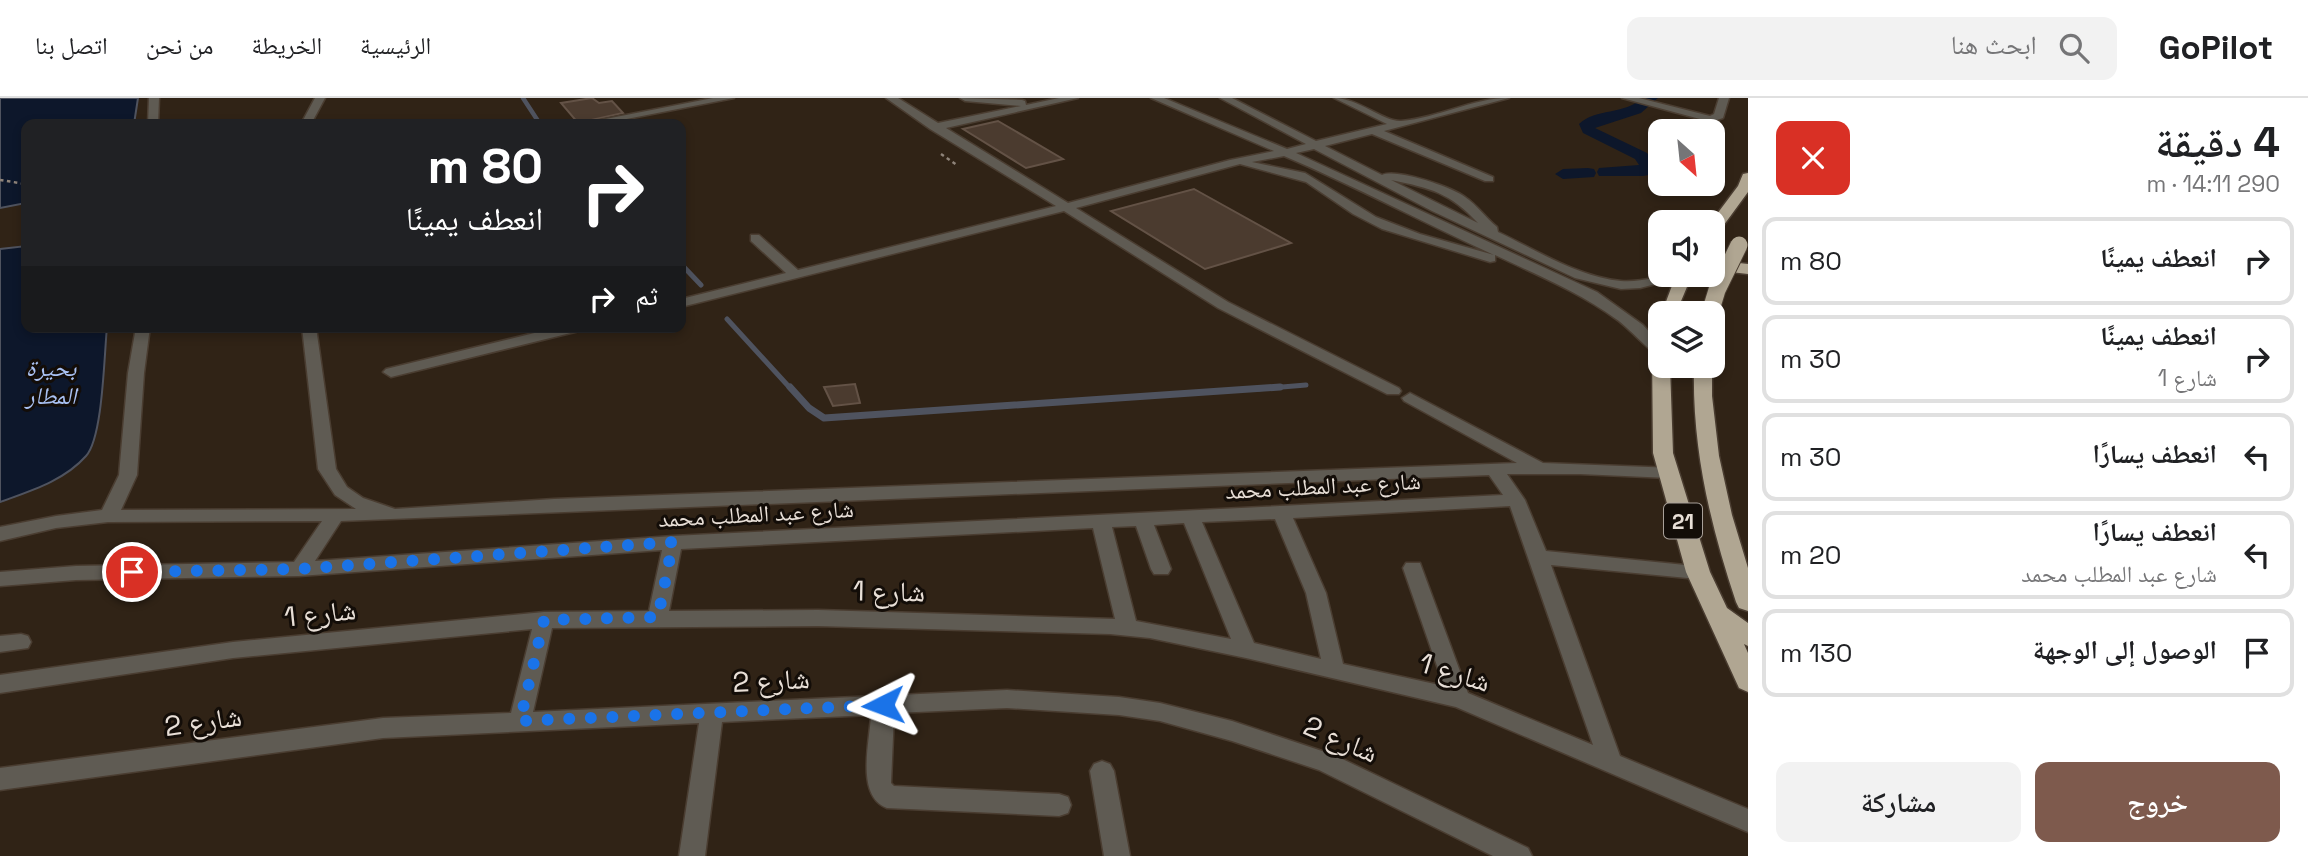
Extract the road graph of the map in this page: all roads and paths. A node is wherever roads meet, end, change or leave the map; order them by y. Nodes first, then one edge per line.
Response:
1 (155, 98) edge
2 (320, 98) edge
3 (729, 98) edge
4 (891, 98) edge
5 (965, 98) edge
6 (1073, 98) edge
7 (1156, 98) edge
8 (1224, 98) edge
9 (1339, 98) edge
10 (1462, 98) edge
11 (1504, 98) edge
12 (1627, 98) edge
13 (1724, 98) edge
14 (1043, 104) junction
15 (1477, 105) junction
16 (153, 119) edge
17 (309, 119) edge
18 (613, 119) edge
19 (1265, 120) junction
20 (1396, 124) junction
21 (934, 127) junction
22 (1228, 129) junction
23 (1372, 130) junction
24 (1316, 145) junction
25 (1287, 152) junction
26 (941, 154) dead end
27 (1234, 162) junction
28 (957, 165) dead end
29 (1363, 170) junction
30 (1748, 177) edge
31 (1489, 179) dead end
32 (0, 180) edge
33 (21, 183) edge
34 (1066, 207) junction
35 (1436, 208) junction
36 (1415, 214) junction
37 (1725, 214) edge
38 (755, 238) dead end
39 (1744, 239) edge
40 (1725, 266) edge
41 (1549, 268) junction
42 (1748, 269) edge
43 (796, 275) junction
44 (1603, 282) junction
45 (1648, 283) edge
46 (1592, 295) junction
47 (1714, 301) edge
48 (686, 302) edge
49 (142, 333) edge
50 (310, 333) edge
51 (553, 333) edge
52 (1648, 339) edge
53 (391, 372) dead end
54 (1661, 378) edge
55 (1703, 378) edge
56 (1393, 391) dead end
57 (1410, 398) dead end
58 (1539, 468) junction
59 (1494, 469) junction
60 (1670, 472) junction
61 (1516, 500) junction
62 (1282, 512) junction
63 (336, 515) junction
64 (395, 515) junction
65 (108, 516) junction
66 (1191, 516) junction
67 (1143, 519) junction
68 (1101, 521) junction
69 (0, 534) edge
70 (673, 542) junction
71 (1539, 558) junction
72 (1413, 568) dead end
73 (299, 569) junction
74 (1161, 569) dead end
75 (1698, 572) junction
76 (0, 579) edge
77 (1748, 602) edge
78 (1718, 614) junction
79 (658, 617) junction
80 (544, 620) junction
81 (1128, 628) junction
82 (1748, 636) edge
83 (1245, 650) junction
84 (1334, 669) junction
85 (1748, 681) edge
86 (0, 684) edge
87 (1459, 699) junction
88 (883, 705) junction
89 (712, 713) junction
90 (520, 721) junction
91 (1611, 763) junction
92 (1102, 771) dead end
93 (0, 779) edge
94 (1059, 805) dead end
95 (1748, 821) edge
96 (692, 856) edge
97 (1116, 856) edge
98 (1519, 856) edge

1 - 16 street
2 - 17 street
3 - 18 street
4 - 21 street
5 - 14 street
6 - 14 street
7 - 22 street
8 - 19 street
9 - 20 street
10 - 15 street
11 - 15 street
12 - 13 street
14 - 21 street
15 - 20 street
19 - 22 street
19 - 24 street
20 - 23 street
21 - 34 street
22 - 25 street
23 - 24 street
23 - 31 street
24 - 25 street
24 - 29 street
25 - 27 street
25 - 36 street
26 - 28 path
27 - 34 street
27 - 41 street
29 - 35 street
29 - 41 street
30 - 37 highway
32 - 33 path
34 - 43 street
34 - 56 street
35 - 36 street
35 - 41 street
36 - 41 street
38 - 43 street
39 - 47 highway, bridge
40 - 42 highway
41 - 44 street
41 - 46 street
43 - 48 street
44 - 45 street
44 - 46 street
46 - 52 street
49 - 65 street
50 - 64 street
51 - 53 street
54 - 60 highway, 21
55 - 77 highway
57 - 58 street
58 - 59 street
58 - 60 street
59 - 61 street
59 - 64 street
60 - 75 highway, 21
61 - 62 street, شارع عبد المطلب محمد
61 - 71 street
62 - 66 street, شارع عبد المطلب محمد
62 - 84 street
63 - 64 street
63 - 65 street
63 - 73 street
65 - 69 street
66 - 67 street, شارع عبد المطلب محمد
66 - 83 street
67 - 68 street, شارع عبد المطلب محمد
67 - 74 street
68 - 70 street, شارع عبد المطلب محمد
68 - 81 street
70 - 73 street, شارع عبد المطلب محمد
70 - 79 street
71 - 75 street
71 - 91 street
72 - 87 street
73 - 76 street, شارع عبد المطلب محمد
75 - 78 highway, 21
78 - 82 highway
78 - 85 highway, 21
79 - 80 street, شارع 1
79 - 81 street, شارع 1
80 - 86 street, شارع 1
80 - 90 street
81 - 83 street, شارع 1
83 - 84 street, شارع 1
84 - 87 street, شارع 1
87 - 91 street, شارع 1
88 - 89 street, شارع 2
88 - 94 street
88 - 98 street, شارع 2
89 - 90 street, شارع 2
89 - 96 street
90 - 93 street, شارع 2
91 - 95 street, شارع 1
92 - 97 street

